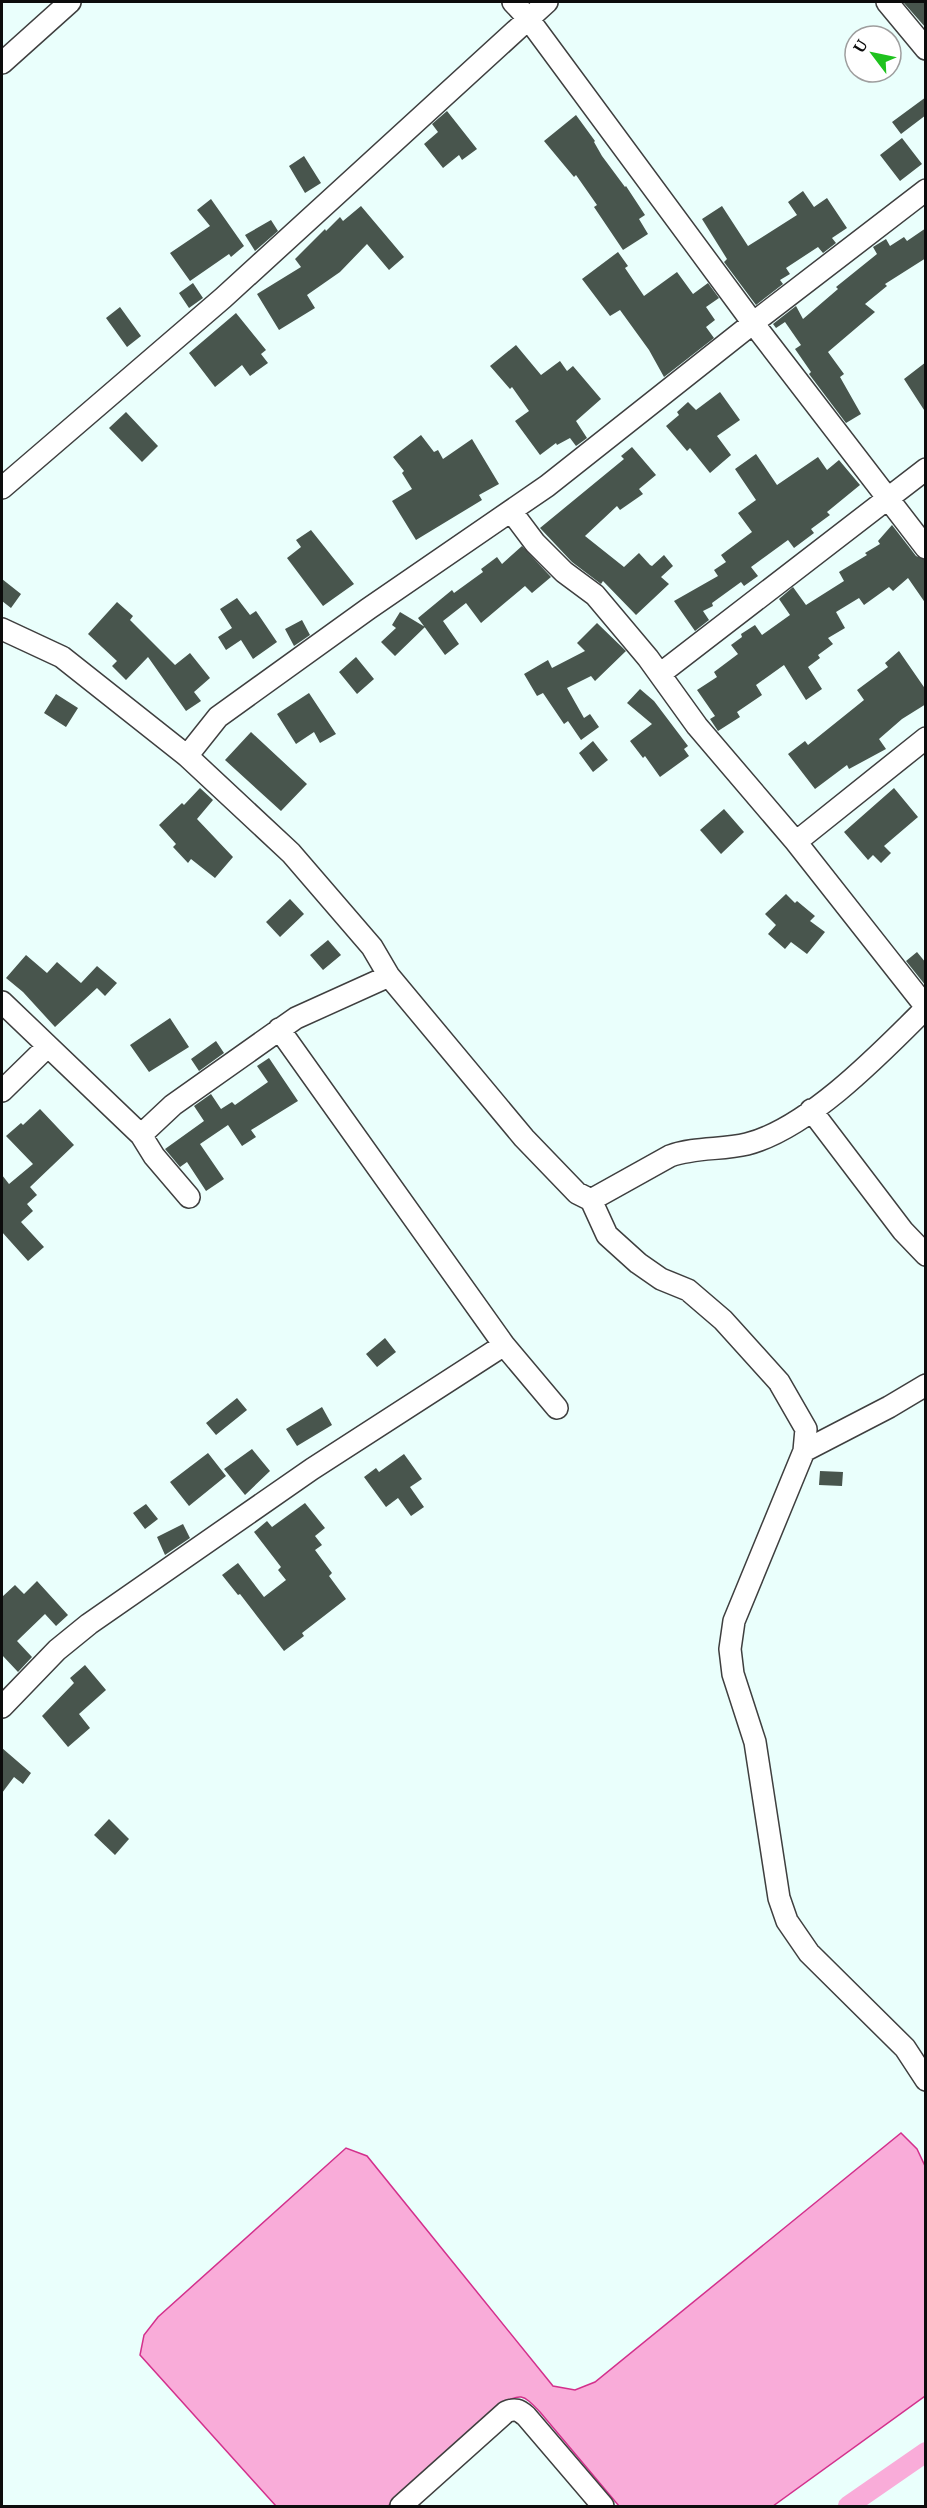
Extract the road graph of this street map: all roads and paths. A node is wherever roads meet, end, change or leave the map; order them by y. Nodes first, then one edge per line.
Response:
1 (70, 2) edge
2 (513, 2) edge
3 (547, 2) edge
4 (886, 2) edge
5 (527, 17) junction
6 (926, 49) edge
7 (2, 63) edge
8 (926, 190) edge
9 (753, 323) junction
10 (926, 469) edge
11 (2, 488) edge
12 (887, 499) junction
13 (511, 511) junction
14 (926, 548) edge
15 (2, 629) edge
16 (660, 674) junction
17 (926, 738) edge
18 (187, 756) junction
19 (796, 842) junction
20 (389, 976) junction
21 (2, 1002) edge
22 (926, 1008) edge
23 (279, 1029) junction
24 (47, 1047) junction
25 (2, 1091) edge
26 (811, 1110) junction
27 (141, 1135) junction
28 (189, 1197) dead end
29 (591, 1200) junction
30 (926, 1255) edge
31 (504, 1345) junction
32 (926, 1384) edge
33 (557, 1408) dead end
34 (804, 1451) junction
35 (2, 1707) edge
36 (926, 2080) edge
37 (402, 2506) edge
38 (603, 2506) edge

1 - 7 street
2 - 5 street
3 - 5 street
4 - 6 street
5 - 9 street
5 - 11 street
8 - 9 street
9 - 12 street
9 - 13 street
10 - 12 street
12 - 14 street
12 - 16 street
13 - 16 street
13 - 18 street
15 - 18 street
16 - 19 street
17 - 19 street
18 - 20 street
19 - 22 street
20 - 23 street
20 - 29 street
21 - 24 street
22 - 26 street
23 - 27 street
23 - 31 street
24 - 25 street
24 - 27 street
26 - 29 street
26 - 30 street
27 - 28 street
29 - 34 street
31 - 33 street
31 - 35 street
32 - 34 street
34 - 36 street
37 - 38 street

